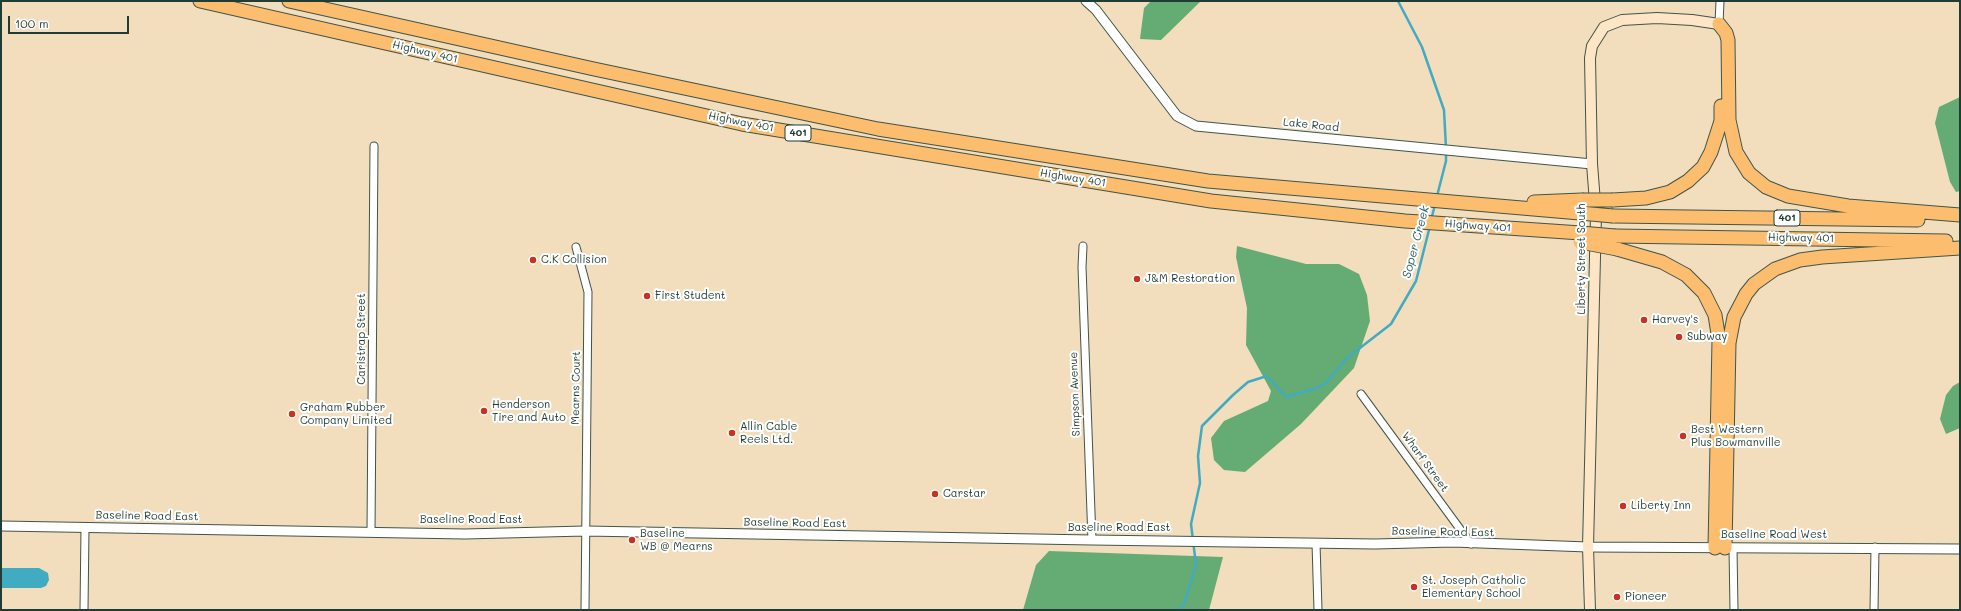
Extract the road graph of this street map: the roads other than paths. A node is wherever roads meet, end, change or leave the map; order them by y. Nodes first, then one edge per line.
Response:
1 (200, 1) edge
2 (289, 1) edge
3 (1086, 1) edge
4 (1720, 1) edge
5 (1719, 24) junction
6 (374, 146) dead end
7 (1592, 164) junction
8 (1581, 207) junction
9 (1960, 215) edge
10 (1960, 220) edge
11 (1580, 237) junction
12 (1960, 241) edge
13 (1083, 246) dead end
14 (576, 247) dead end
15 (1960, 248) edge
16 (1361, 394) dead end
17 (1, 526) edge
18 (85, 528) junction
19 (585, 531) junction
20 (371, 532) junction
21 (1092, 540) junction
22 (1316, 543) junction
23 (1471, 544) junction
24 (1588, 547) junction
25 (1875, 547) junction
26 (1725, 548) junction
27 (1960, 549) edge
28 (84, 610) edge
29 (585, 610) edge
30 (1318, 610) edge
31 (1590, 610) edge
32 (1734, 610) edge
33 (1874, 610) edge

1 - 11 highway, Highway 401 / 401
2 - 8 highway, Highway 401 / 401
3 - 7 street, Lake Road
4 - 5 street
5 - 7 main road, Liberty Street South
5 - 8 highway, bridge
5 - 9 highway
6 - 20 street, Caristrap Street
7 - 24 main road, Liberty Street South
8 - 10 highway, Highway 401 / 401, bridge
11 - 12 highway, Highway 401 / 401, bridge
11 - 26 highway, bridge
13 - 21 street, Simpson Avenue
14 - 19 street, Mearns Court
15 - 26 highway
16 - 23 street, Wharf Street
17 - 18 street, Baseline Road East
18 - 20 street, Baseline Road East
18 - 28 street
19 - 20 street, Baseline Road East
19 - 21 street, Baseline Road East
19 - 29 street, Mearns Court
21 - 22 street, Baseline Road East
22 - 23 street, Baseline Road East
22 - 30 street
23 - 24 street, Baseline Road East
24 - 26 street, Baseline Road West
24 - 31 main road, Liberty Street South
25 - 26 street, Baseline Road West
25 - 27 street, Baseline Road West
25 - 33 street
26 - 32 street

